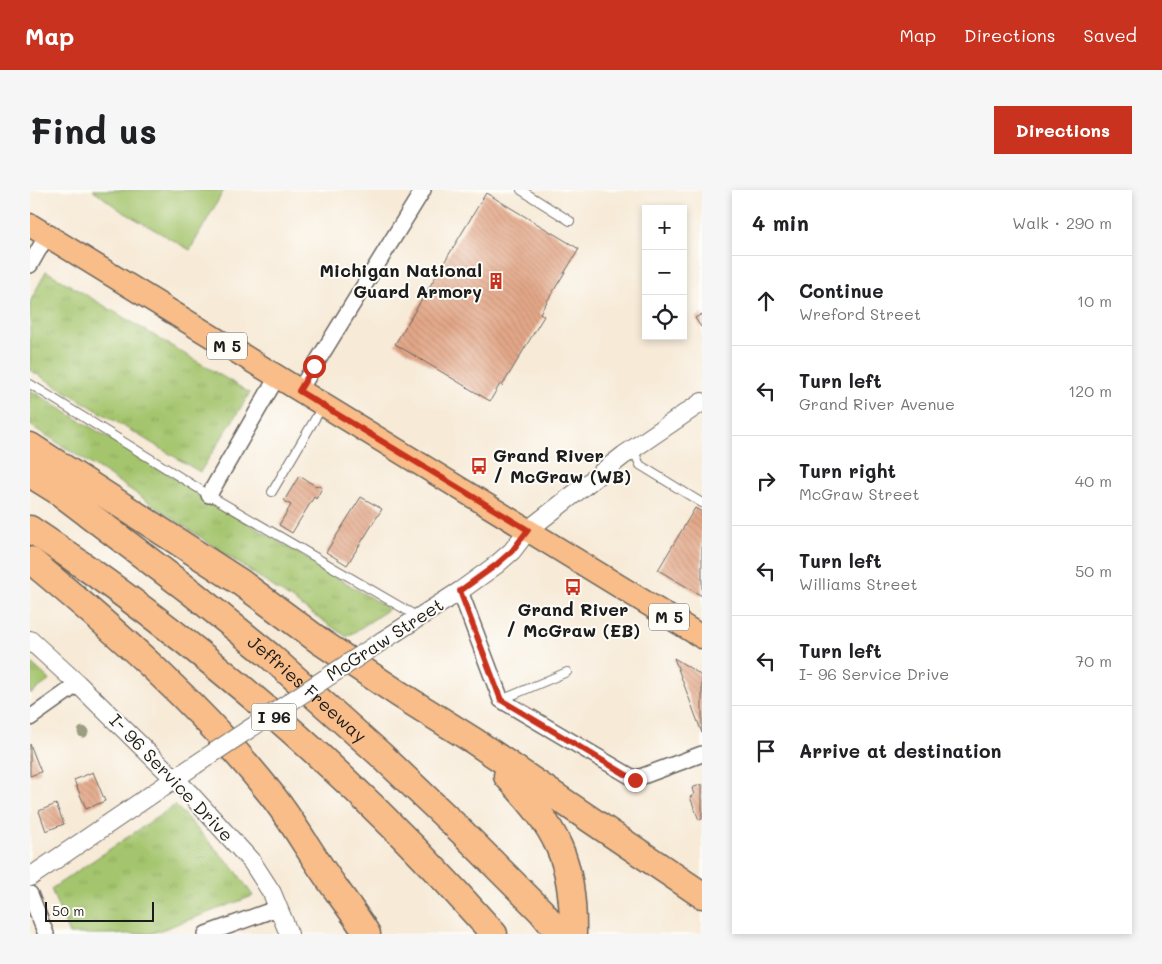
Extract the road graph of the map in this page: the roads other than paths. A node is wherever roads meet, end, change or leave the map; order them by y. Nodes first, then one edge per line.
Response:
1 (423, 190) edge
2 (524, 191) edge
3 (570, 221) dead end
4 (38, 230) edge
5 (30, 265) edge
6 (277, 377) junction
7 (30, 384) edge
8 (299, 391) junction
9 (702, 402) edge
10 (323, 405) junction
11 (30, 446) edge
12 (633, 449) junction
13 (30, 474) edge
14 (272, 492) dead end
15 (209, 495) junction
16 (702, 503) edge
17 (30, 530) edge
18 (528, 530) junction
19 (30, 560) edge
20 (460, 591) junction
21 (418, 617) junction
22 (702, 637) edge
23 (30, 640) edge
24 (567, 672) dead end
25 (78, 684) junction
26 (501, 700) junction
27 (30, 718) edge
28 (474, 741) junction
29 (702, 754) edge
30 (174, 778) junction
31 (326, 874) junction
32 (30, 877) edge
33 (30, 894) edge
34 (702, 895) edge
35 (278, 908) junction
36 (46, 934) edge
37 (206, 934) edge
38 (289, 934) edge
39 (351, 934) edge
40 (367, 934) edge
41 (494, 934) edge
42 (560, 934) edge
43 (573, 934) edge

1 - 8 street
2 - 3 lane
4 - 5 street
4 - 6 main road, M 5
6 - 8 main road, M 5
6 - 15 street
7 - 15 lane
8 - 10 main road, M 5
9 - 12 street, McGraw Street
10 - 14 lane
10 - 18 main road, M 5
11 - 28 highway
12 - 16 lane
12 - 18 street, McGraw Street
13 - 42 highway, Jeffries Freeway / I 96
15 - 21 lane
17 - 41 highway, I 96
18 - 20 street, McGraw Street
18 - 22 main road, M 5
19 - 31 highway
20 - 21 street, McGraw Street
20 - 26 street
21 - 30 street, McGraw Street, bridge
23 - 25 street, I- 96 Service Drive
24 - 26 lane
25 - 27 street
25 - 30 street, I- 96 Service Drive
26 - 29 street
28 - 34 highway
28 - 43 highway
30 - 32 street, McGraw Street
30 - 35 street, I- 96 Service Drive
31 - 39 highway
31 - 40 highway
33 - 36 street
35 - 37 street
35 - 38 street, I- 96 Service Drive

